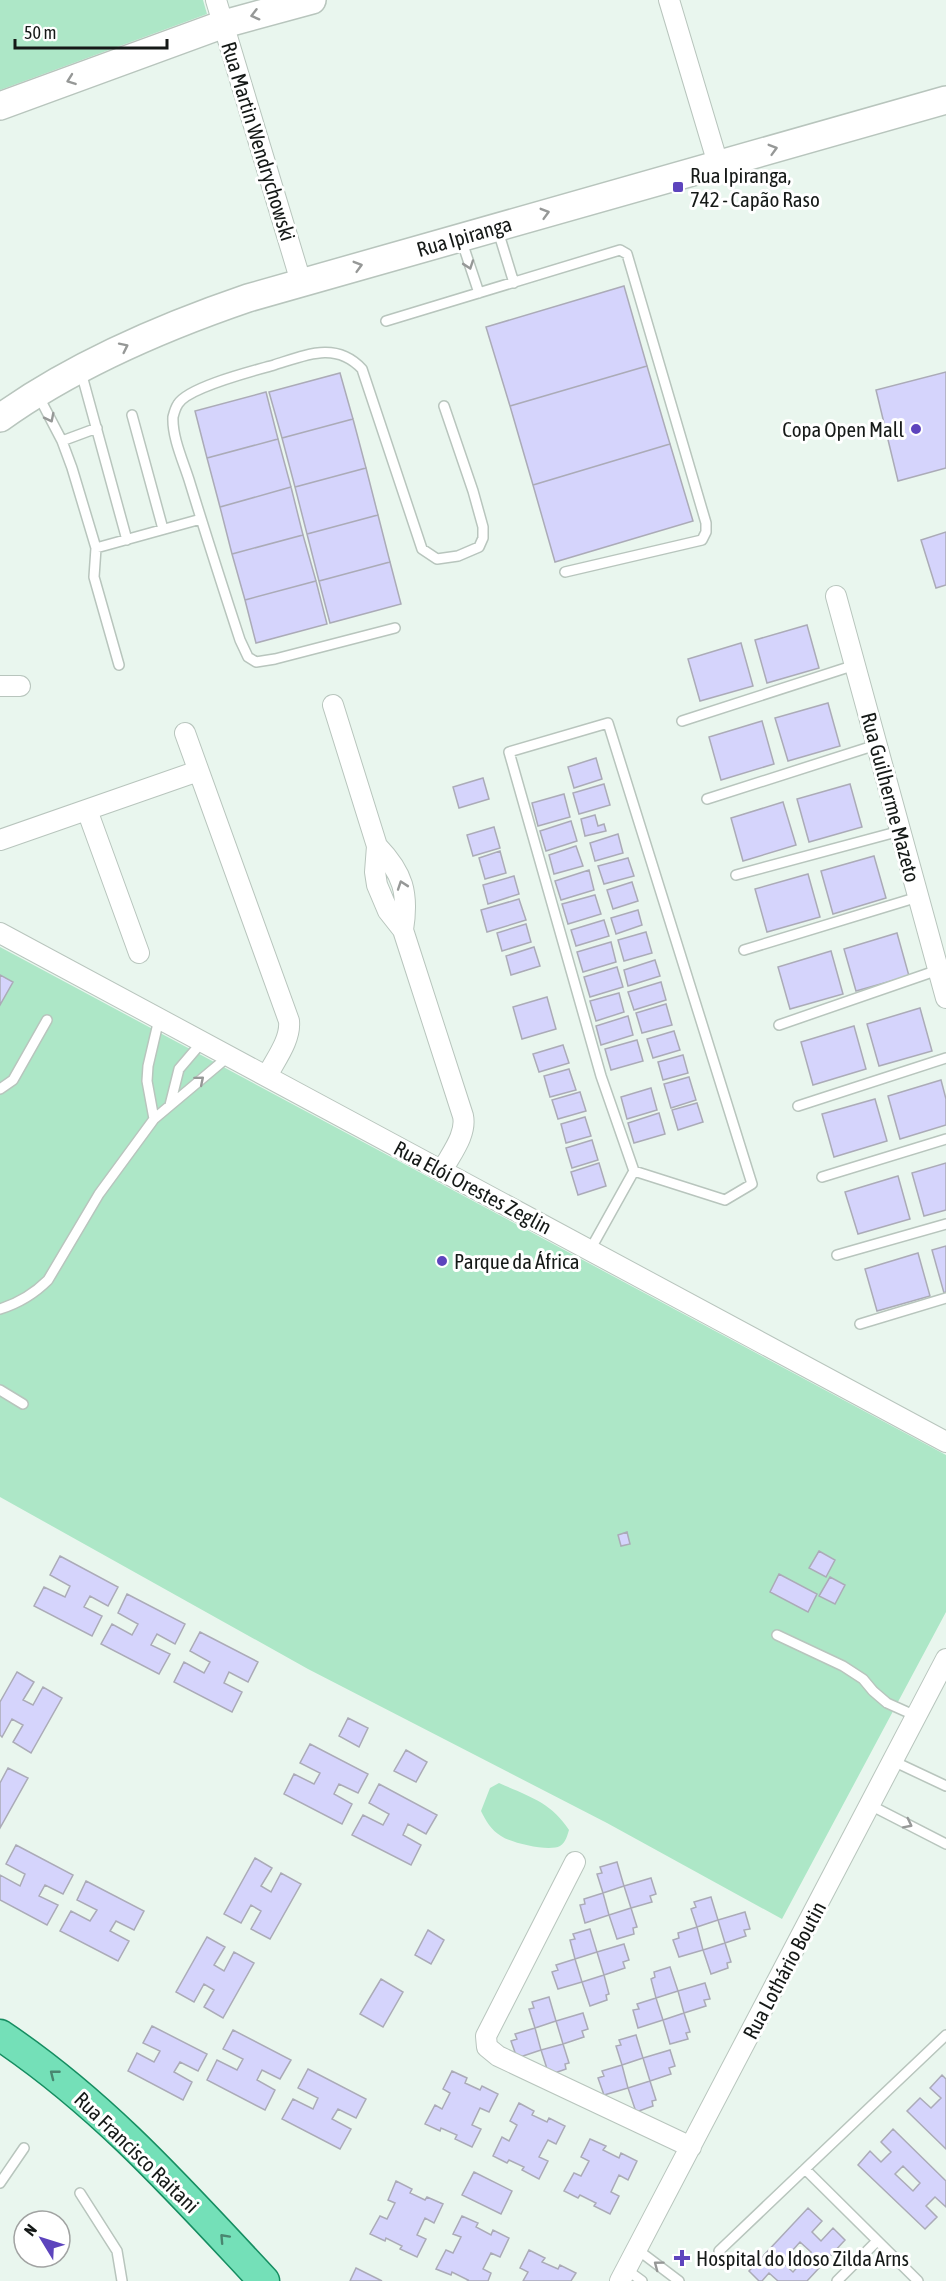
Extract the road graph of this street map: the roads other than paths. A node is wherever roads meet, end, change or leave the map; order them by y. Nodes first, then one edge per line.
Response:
1 (312, 0) edge
2 (669, 0) edge
3 (220, 12) edge
4 (946, 100) edge
5 (0, 106) edge
6 (718, 164) junction
7 (496, 227) junction
8 (460, 237) junction
9 (301, 282) junction
10 (514, 283) junction
11 (479, 294) junction
12 (386, 321) dead end
13 (80, 370) junction
14 (38, 394) junction
15 (444, 406) dead end
16 (132, 415) dead end
17 (0, 418) edge
18 (97, 428) junction
19 (62, 441) junction
20 (201, 519) junction
21 (163, 530) junction
22 (128, 540) junction
23 (96, 548) junction
24 (565, 572) dead end
25 (836, 596) dead end
26 (395, 628) dead end
27 (119, 665) dead end
28 (855, 665) junction
29 (0, 686) edge
30 (20, 686) dead end
31 (333, 705) dead end
32 (682, 721) dead end
33 (185, 733) dead end
34 (876, 745) junction
35 (198, 771) junction
36 (707, 799) dead end
37 (87, 810) junction
38 (900, 831) junction
39 (0, 840) edge
40 (736, 875) dead end
41 (918, 897) junction
42 (0, 933) edge
43 (744, 950) dead end
44 (139, 953) dead end
45 (938, 970) junction
46 (946, 998) edge
47 (159, 1018) junction
48 (46, 1020) dead end
49 (780, 1025) dead end
50 (202, 1042) junction
51 (229, 1056) junction
52 (946, 1058) edge
53 (267, 1076) junction
54 (0, 1089) edge
55 (171, 1105) junction
56 (798, 1106) dead end
57 (154, 1119) junction
58 (946, 1139) edge
59 (442, 1171) junction
60 (634, 1171) junction
61 (822, 1178) dead end
62 (946, 1224) edge
63 (590, 1250) junction
64 (837, 1256) dead end
65 (946, 1298) edge
66 (0, 1309) edge
67 (860, 1324) dead end
68 (0, 1390) edge
69 (23, 1404) dead end
70 (946, 1442) edge
71 (777, 1635) dead end
72 (946, 1659) edge
73 (917, 1716) junction
74 (893, 1761) junction
75 (946, 1786) edge
76 (870, 1805) junction
77 (946, 1844) edge
78 (575, 1862) dead end
79 (0, 2035) edge
80 (946, 2035) edge
81 (692, 2147) junction
82 (24, 2148) dead end
83 (805, 2169) junction
84 (0, 2183) edge
85 (80, 2193) dead end
86 (877, 2241) junction
87 (638, 2250) junction
88 (719, 2251) dead end
89 (630, 2277) edge
90 (122, 2281) edge
91 (264, 2281) edge
92 (679, 2281) edge
93 (837, 2281) edge
94 (918, 2281) edge

1 -> 3 main road
2 - 6 street
3 -> 5 main road
3 - 9 street, Rua Martin Wendrychowski
6 -> 4 main road, Rua Ipiranga
7 -> 6 main road, Rua Ipiranga
7 - 8 main road, Rua Ipiranga
7 - 10 lane
9 -> 8 main road, Rua Ipiranga
8 -> 11 lane
13 -> 9 main road, Rua Ipiranga
10 - 11 lane
10 - 24 lane
11 - 12 lane
13 - 14 main road, Rua Ipiranga
13 - 18 lane
14 - 17 main road, Rua Ipiranga
14 -> 19 lane
15 - 20 lane
16 - 21 lane
18 - 19 lane
18 - 22 lane
19 - 23 lane
20 - 21 lane
20 - 26 lane
21 - 22 lane
22 - 23 lane
23 - 27 lane
25 - 28 street, Rua Guilherme Mazeto
28 - 32 lane
28 - 34 street, Rua Guilherme Mazeto
29 - 30 street
31 - 59 street
33 - 35 street
34 - 36 lane
34 - 38 street, Rua Guilherme Mazeto
35 - 37 street
35 - 53 street
37 - 39 street
37 - 44 street
38 - 40 lane
38 - 41 street, Rua Guilherme Mazeto
41 - 43 lane
41 - 45 street, Rua Guilherme Mazeto
42 - 47 street, Rua Elói Orestes Zeglin
45 - 46 street, Rua Guilherme Mazeto
45 - 49 lane
47 - 50 street, Rua Elói Orestes Zeglin
47 - 57 lane
48 - 54 lane
50 - 51 street, Rua Elói Orestes Zeglin
50 - 55 lane
51 - 53 street, Rua Elói Orestes Zeglin
55 -> 51 lane
52 - 56 lane
53 - 59 street, Rua Elói Orestes Zeglin
55 - 57 lane
57 - 66 lane
58 - 61 lane
59 - 63 street, Rua Elói Orestes Zeglin
60 - 60 lane
60 - 63 lane
62 - 64 lane
63 - 70 street, Rua Elói Orestes Zeglin
65 - 67 lane
68 - 69 lane
71 - 73 lane
72 - 73 street, Rua Lothário Boutin
73 - 74 street, Rua Lothário Boutin
74 - 75 lane
74 - 76 street, Rua Lothário Boutin
76 -> 77 lane
76 - 81 street, Rua Lothário Boutin
78 - 81 street
91 -> 79 main road, Rua Francisco Raitani
80 - 83 lane
81 - 87 street, Rua Lothário Boutin
82 - 84 lane
83 - 86 lane
83 - 88 lane
85 - 90 lane
86 - 93 lane
86 - 94 lane
87 - 89 street, Rua Lothário Boutin
92 -> 87 lane

